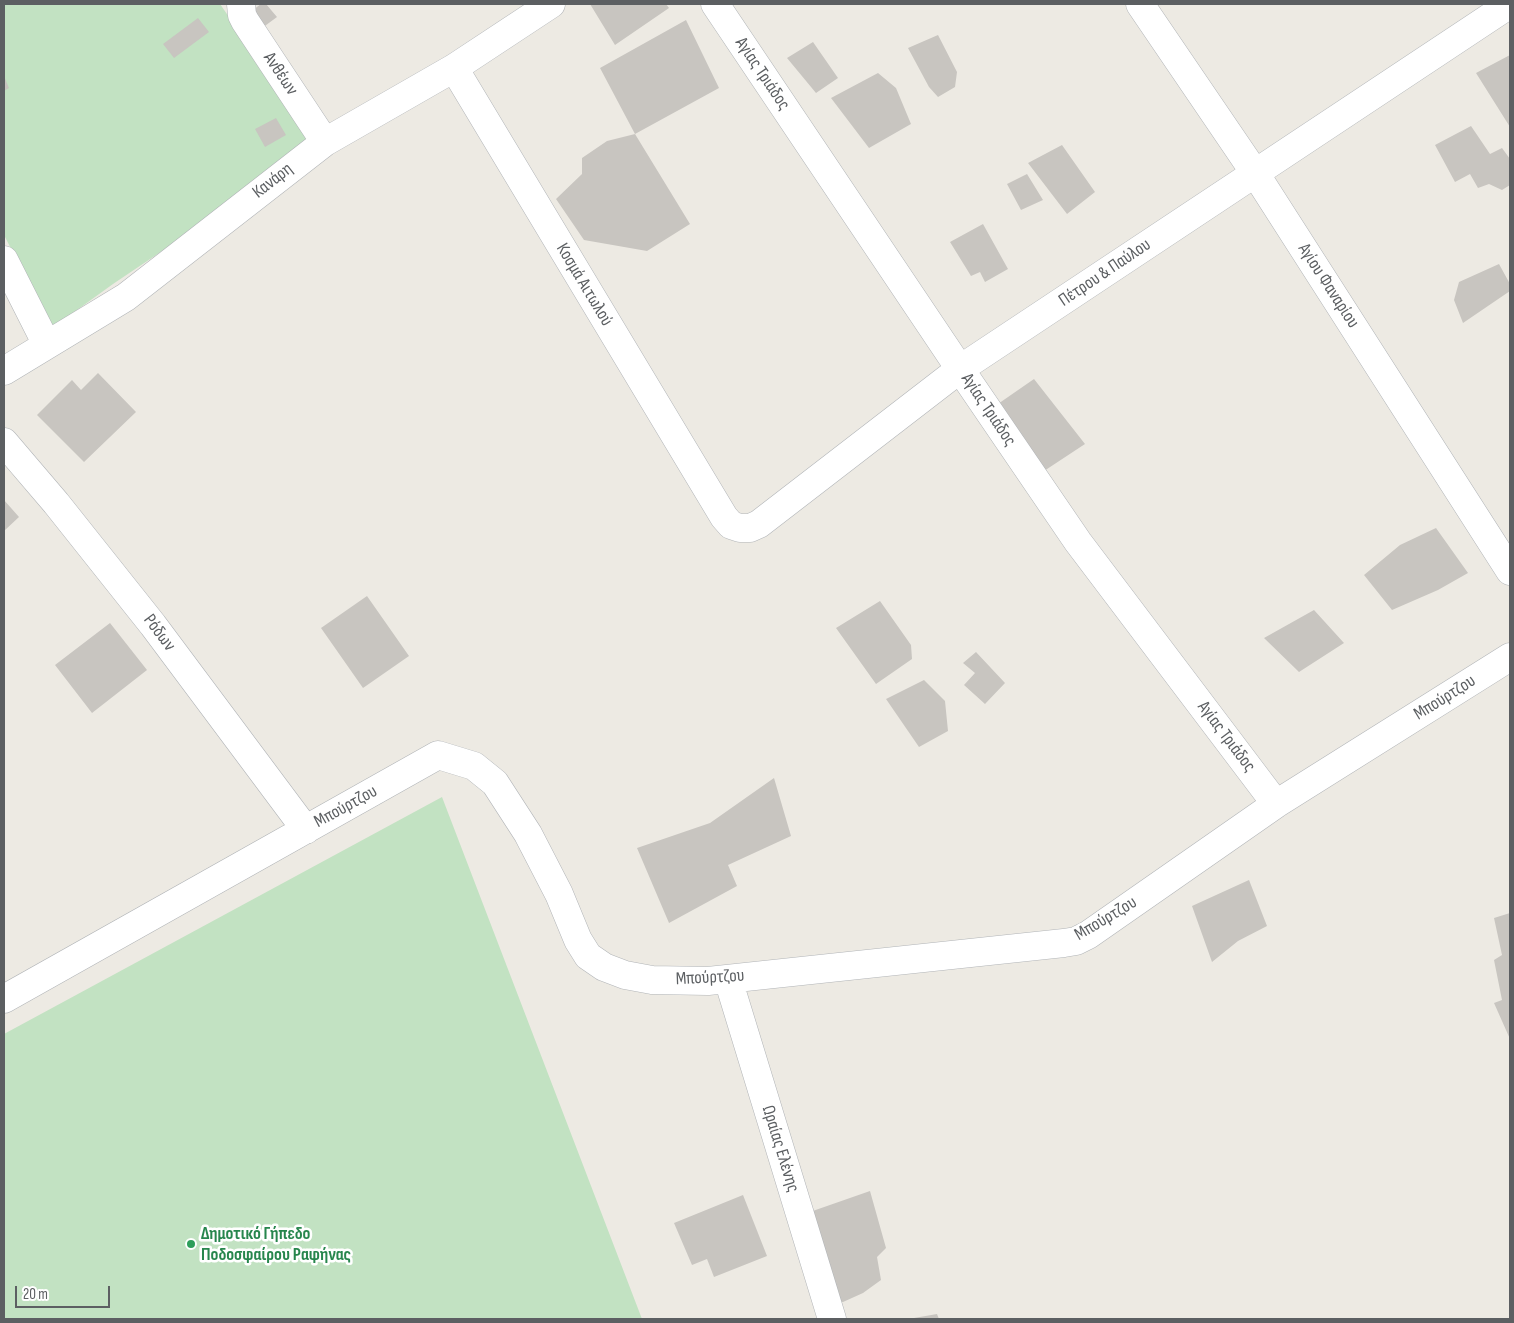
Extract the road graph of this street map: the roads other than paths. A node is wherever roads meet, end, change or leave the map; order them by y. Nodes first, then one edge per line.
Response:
1 (241, 4) edge
2 (551, 4) edge
3 (716, 4) edge
4 (1140, 4) edge
5 (1510, 4) edge
6 (454, 68) junction
7 (325, 142) junction
8 (1255, 173) junction
9 (4, 260) edge
10 (47, 345) junction
11 (960, 369) junction
12 (4, 371) edge
13 (4, 442) edge
14 (714, 502) joint
15 (1510, 571) edge
16 (1510, 657) edge
17 (1276, 804) junction
18 (306, 830) junction
19 (728, 979) junction
20 (4, 999) edge
21 (832, 1319) edge

1 - 7 street, Ανθέων
2 - 6 street, Κανάρη
3 - 11 street, Αγίας Τριάδος
4 - 8 street, Αγίου Φαναρίου
5 - 8 street, Πέτρου & Παύλου
6 - 7 street, Κανάρη
6 - 14 street, Κοσμά Αιτωλού
7 - 10 street, Κανάρη
8 - 11 street, Πέτρου & Παύλου
8 - 15 street, Αγίου Φαναρίου
9 - 10 street
10 - 12 street, Κανάρη
11 - 14 street, Πέτρου & Παύλου
11 - 17 street, Αγίας Τριάδος
13 - 18 street, Ρόδων
16 - 17 street, Μπούρτζου
17 - 19 street, Μπούρτζου
18 - 19 street, Μπούρτζου
18 - 20 street, Μπούρτζου
19 - 21 street, Ωραίας Ελένης

